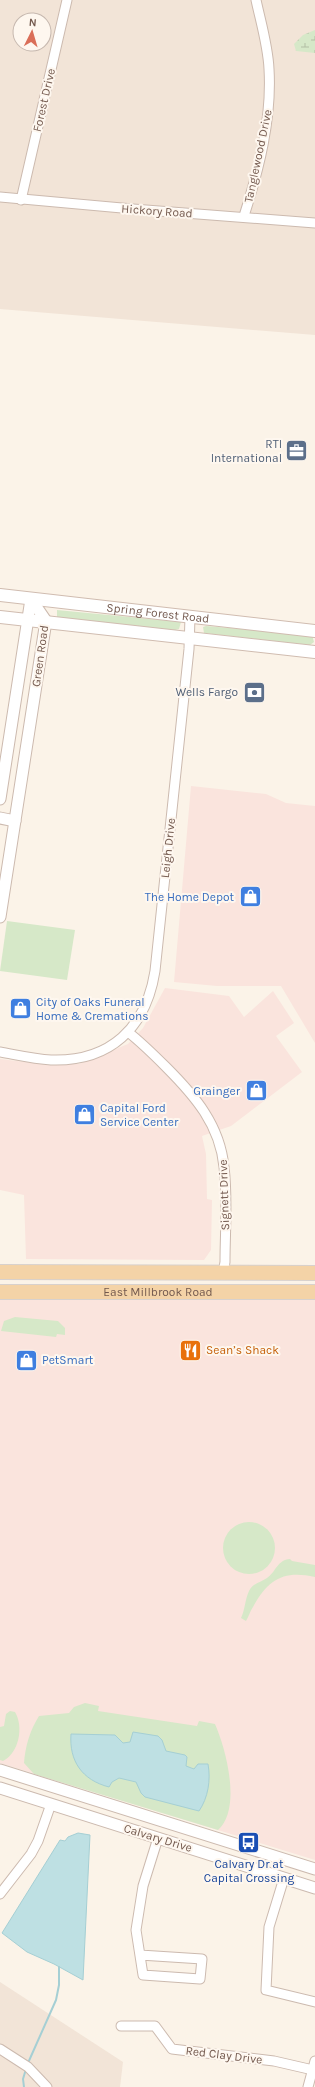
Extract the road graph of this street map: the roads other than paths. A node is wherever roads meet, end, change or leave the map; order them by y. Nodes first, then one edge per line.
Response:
1 (67, 0) edge
2 (256, 0) edge
3 (0, 197) edge
4 (21, 200) junction
5 (244, 216) junction
6 (315, 222) edge
7 (0, 595) edge
8 (31, 599) junction
9 (0, 616) edge
10 (190, 616) junction
11 (28, 620) junction
12 (46, 621) junction
13 (315, 631) edge
14 (189, 637) junction
15 (315, 652) edge
16 (0, 799) edge
17 (0, 818) edge
18 (15, 821) junction
19 (3, 875) edge
20 (0, 917) edge
21 (128, 1032) junction
22 (0, 1052) edge
23 (0, 1272) edge
24 (223, 1273) junction
25 (259, 1273) junction
26 (315, 1273) edge
27 (0, 1292) edge
28 (223, 1292) junction
29 (315, 1292) edge
30 (147, 1293) junction
31 (0, 1770) edge
32 (0, 1788) edge
33 (51, 1804) junction
34 (158, 1838) junction
35 (228, 1842) junction
36 (224, 1858) junction
37 (315, 1869) edge
38 (284, 1878) junction
39 (315, 1888) edge
40 (0, 1894) edge
41 (140, 1955) junction
42 (315, 2002) edge
43 (121, 2026) dead end
44 (0, 2050) edge
45 (314, 2065) edge
46 (47, 2087) edge
47 (308, 2087) edge

1 - 4 street, Forest Drive
2 - 5 street, Tanglewood Drive
3 - 4 street, Hickory Road
4 - 5 street, Hickory Road
5 - 6 street, Hickory Road
7 - 8 main road, Spring Forest Road
8 - 10 main road, Spring Forest Road
8 - 11 street, Green Road
8 - 12 street, Green Road
9 - 11 main road, Spring Forest Road
10 - 13 main road, Spring Forest Road
10 - 14 street, Leigh Drive
11 - 12 main road, Spring Forest Road
11 - 16 street, Green Road
12 - 14 main road, Spring Forest Road
12 - 18 street, Green Road
14 - 15 main road, Spring Forest Road
14 - 21 street, Leigh Drive
17 - 18 street
18 - 19 street, Green Road
19 - 20 street, Green Road
21 - 22 street, Leigh Drive
21 - 24 street, Signett Drive
23 - 24 main road, East Millbrook Road
24 - 25 main road, East Millbrook Road
24 - 30 main road
25 - 26 main road, East Millbrook Road
25 - 28 main road
27 - 30 main road, East Millbrook Road
28 - 29 main road, East Millbrook Road
28 - 30 main road, East Millbrook Road
31 - 35 street, Calvary Drive
32 - 33 street, Calvary Drive
33 - 34 street, Calvary Drive
33 - 40 street
34 - 36 street, Calvary Drive
34 - 41 street
35 - 36 street
35 - 37 street, Calvary Drive
36 - 38 street, Calvary Drive
38 - 39 street, Calvary Drive
38 - 42 street
41 - 41 street
43 - 45 street, Red Clay Drive
44 - 46 street
45 - 47 street

